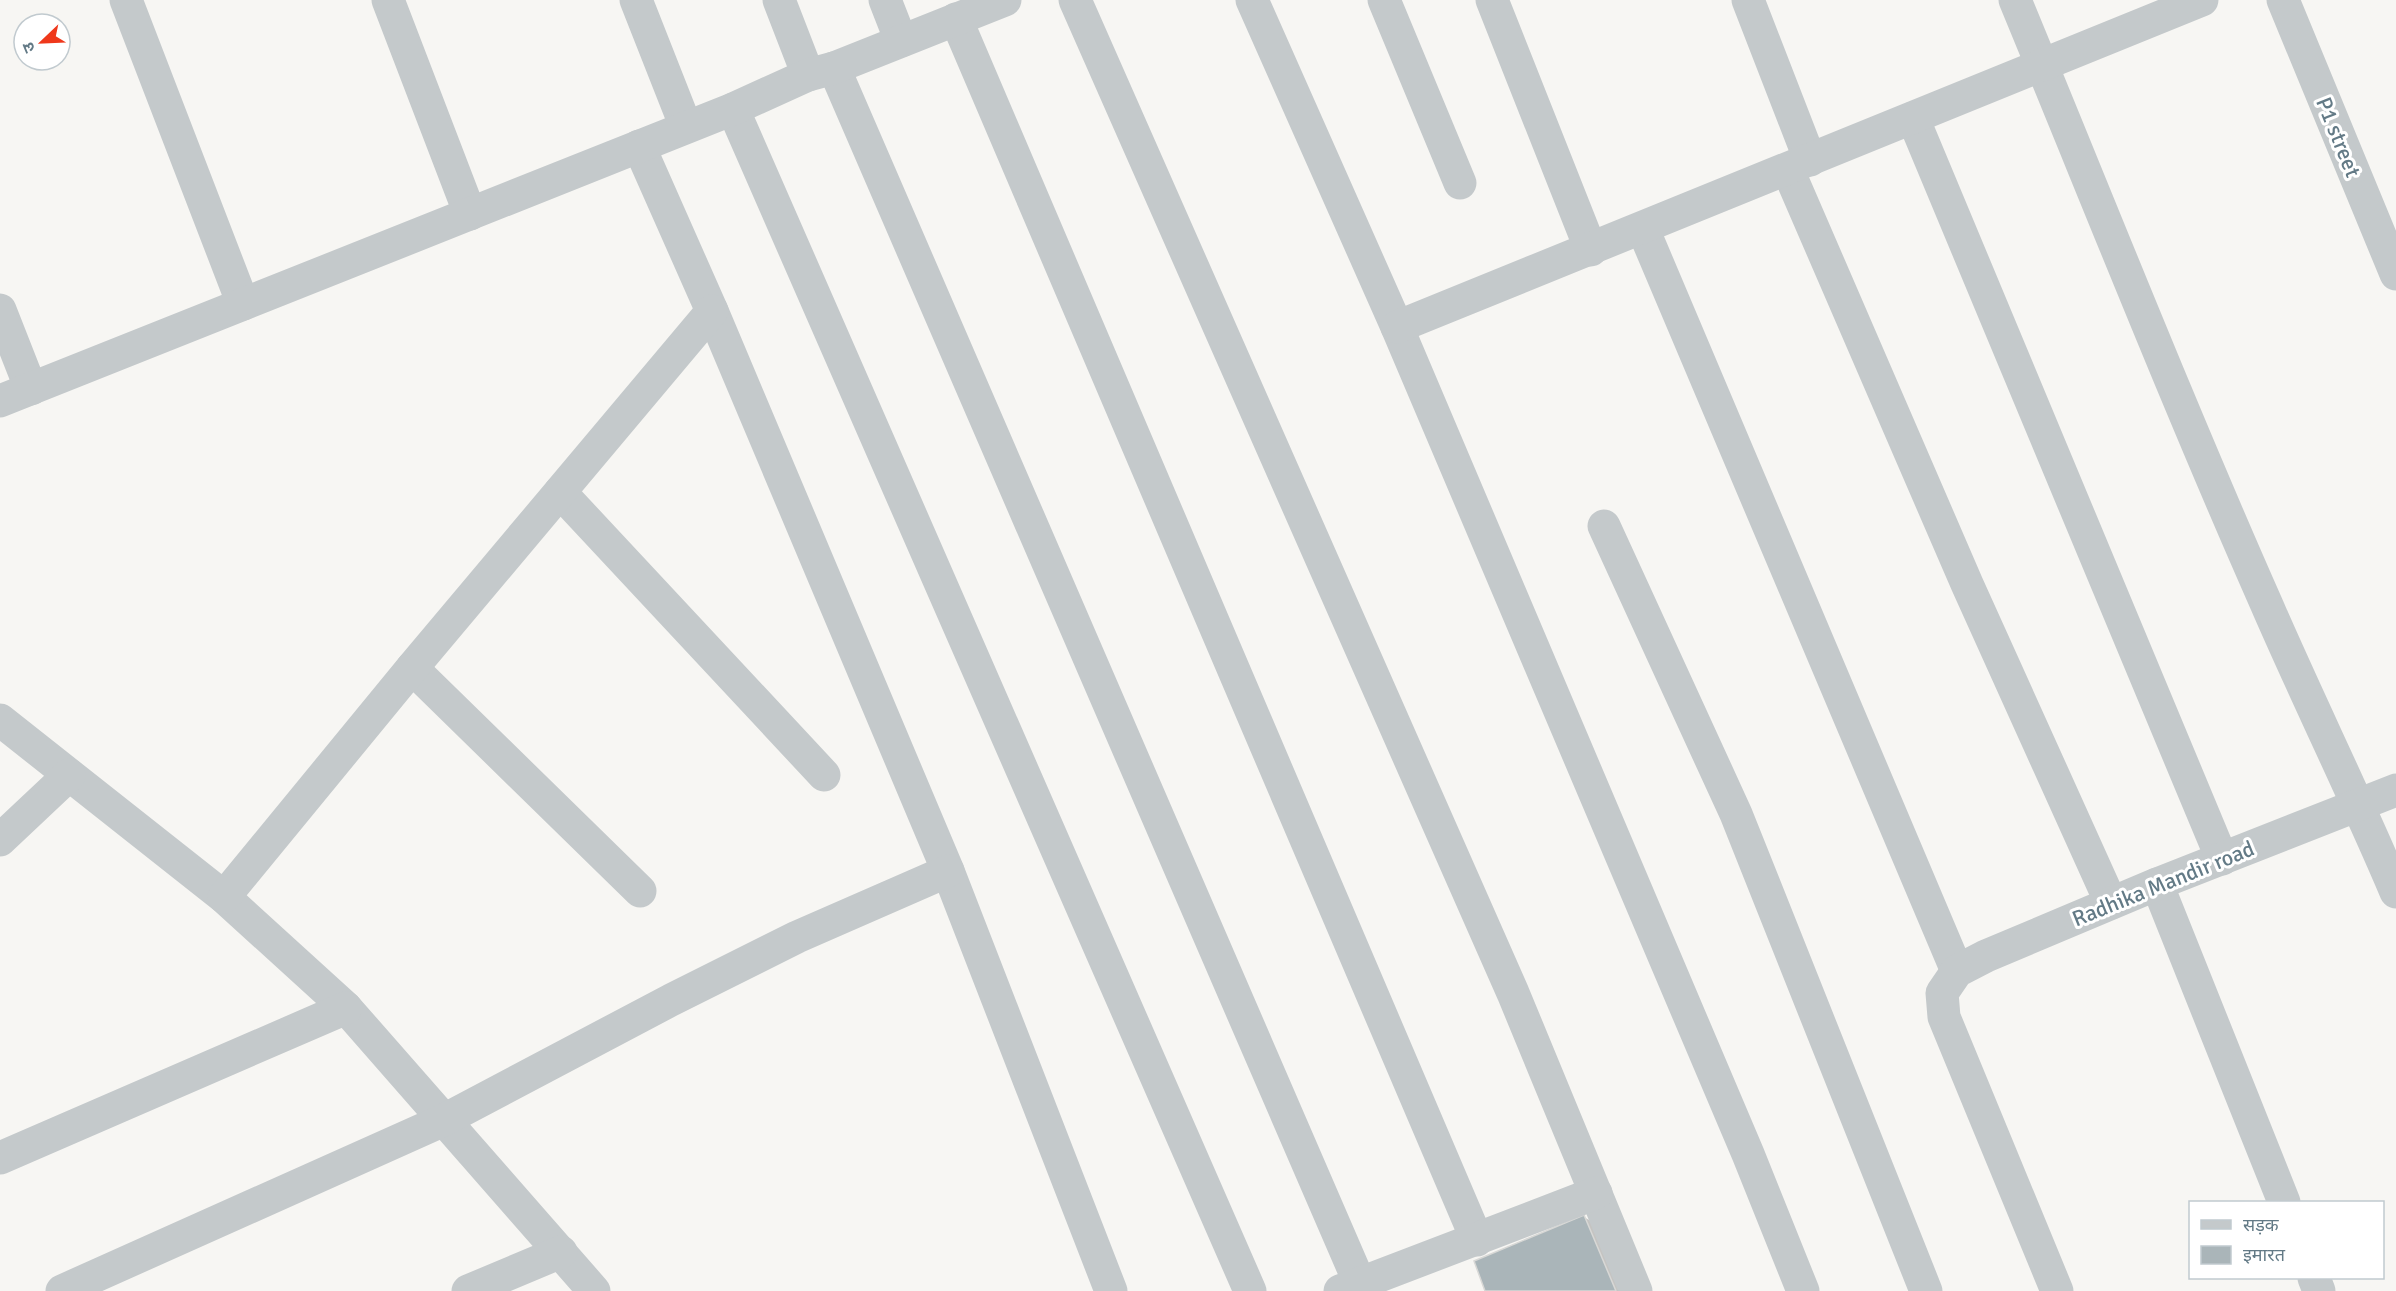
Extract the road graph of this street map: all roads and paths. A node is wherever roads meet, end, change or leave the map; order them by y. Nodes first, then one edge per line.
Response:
1 (126, 0) edge
2 (388, 0) edge
3 (636, 0) edge
4 (779, 0) edge
5 (885, 0) edge
6 (1005, 0) edge
7 (1075, 0) edge
8 (1252, 0) edge
9 (1384, 0) edge
10 (1492, 0) edge
11 (1748, 0) edge
12 (2015, 0) edge
13 (2202, 0) edge
14 (2283, 0) edge
15 (956, 19) junction
16 (901, 41) junction
17 (2042, 66) junction
18 (821, 71) junction
19 (733, 109) junction
20 (1913, 118) junction
21 (686, 127) junction
22 (639, 146) junction
23 (1799, 165) junction
24 (1460, 183) dead end
25 (470, 213) junction
26 (1643, 229) junction
27 (1591, 250) junction
28 (2396, 274) edge
29 (243, 304) junction
30 (0, 310) edge
31 (712, 311) junction
32 (1397, 327) junction
33 (31, 389) junction
34 (0, 401) edge
35 (560, 492) junction
36 (1604, 526) dead end
37 (412, 668) junction
38 (0, 720) edge
39 (69, 775) junction
40 (824, 776) dead end
41 (2396, 790) edge
42 (2360, 805) junction
43 (0, 840) edge
44 (2222, 859) junction
45 (948, 871) junction
46 (2157, 884) junction
47 (640, 891) dead end
48 (2396, 892) edge
49 (224, 897) junction
50 (2111, 903) junction
51 (1949, 982) junction
52 (346, 1008) junction
53 (444, 1120) junction
54 (0, 1158) edge
55 (1596, 1193) junction
56 (2283, 1201) edge
57 (1477, 1240) junction
58 (561, 1252) junction
59 (1350, 1288) edge
60 (62, 1291) edge
61 (468, 1291) edge
62 (594, 1291) edge
63 (1111, 1291) edge
64 (1250, 1291) edge
65 (1636, 1291) edge
66 (1803, 1291) edge
67 (1926, 1291) edge
68 (2057, 1291) edge

1 - 29 street
2 - 25 street
3 - 21 street
4 - 18 street
5 - 16 street
6 - 15 street
7 - 55 street
8 - 32 street
9 - 24 street
10 - 27 street
11 - 23 street
12 - 17 street
13 - 17 street
14 - 28 street, P1 street
15 - 16 street
15 - 57 street
16 - 18 street
17 - 20 street
17 - 42 street
18 - 19 street
18 - 59 street
19 - 21 street
19 - 64 street
20 - 23 street
20 - 44 street
21 - 22 street
22 - 25 street
22 - 31 street
23 - 26 street
23 - 50 street
25 - 29 street
26 - 27 street
26 - 51 street
27 - 32 street
29 - 33 street
30 - 33 street
31 - 35 street
31 - 45 street
32 - 66 street
33 - 34 street
35 - 37 street
35 - 40 street
36 - 67 street
37 - 47 street
37 - 49 street
38 - 39 street
39 - 43 street
39 - 49 street
41 - 42 street, Radhika Mandir road
42 - 44 street, Radhika Mandir road
42 - 48 street
44 - 46 street, Radhika Mandir road
45 - 53 street
45 - 63 street
46 - 50 street, Radhika Mandir road
46 - 56 street
49 - 52 street
50 - 51 street, Radhika Mandir road
51 - 68 street
52 - 53 street
52 - 54 street
53 - 58 street
53 - 60 street
55 - 57 street
55 - 65 street
57 - 59 street
58 - 61 street
58 - 62 street

